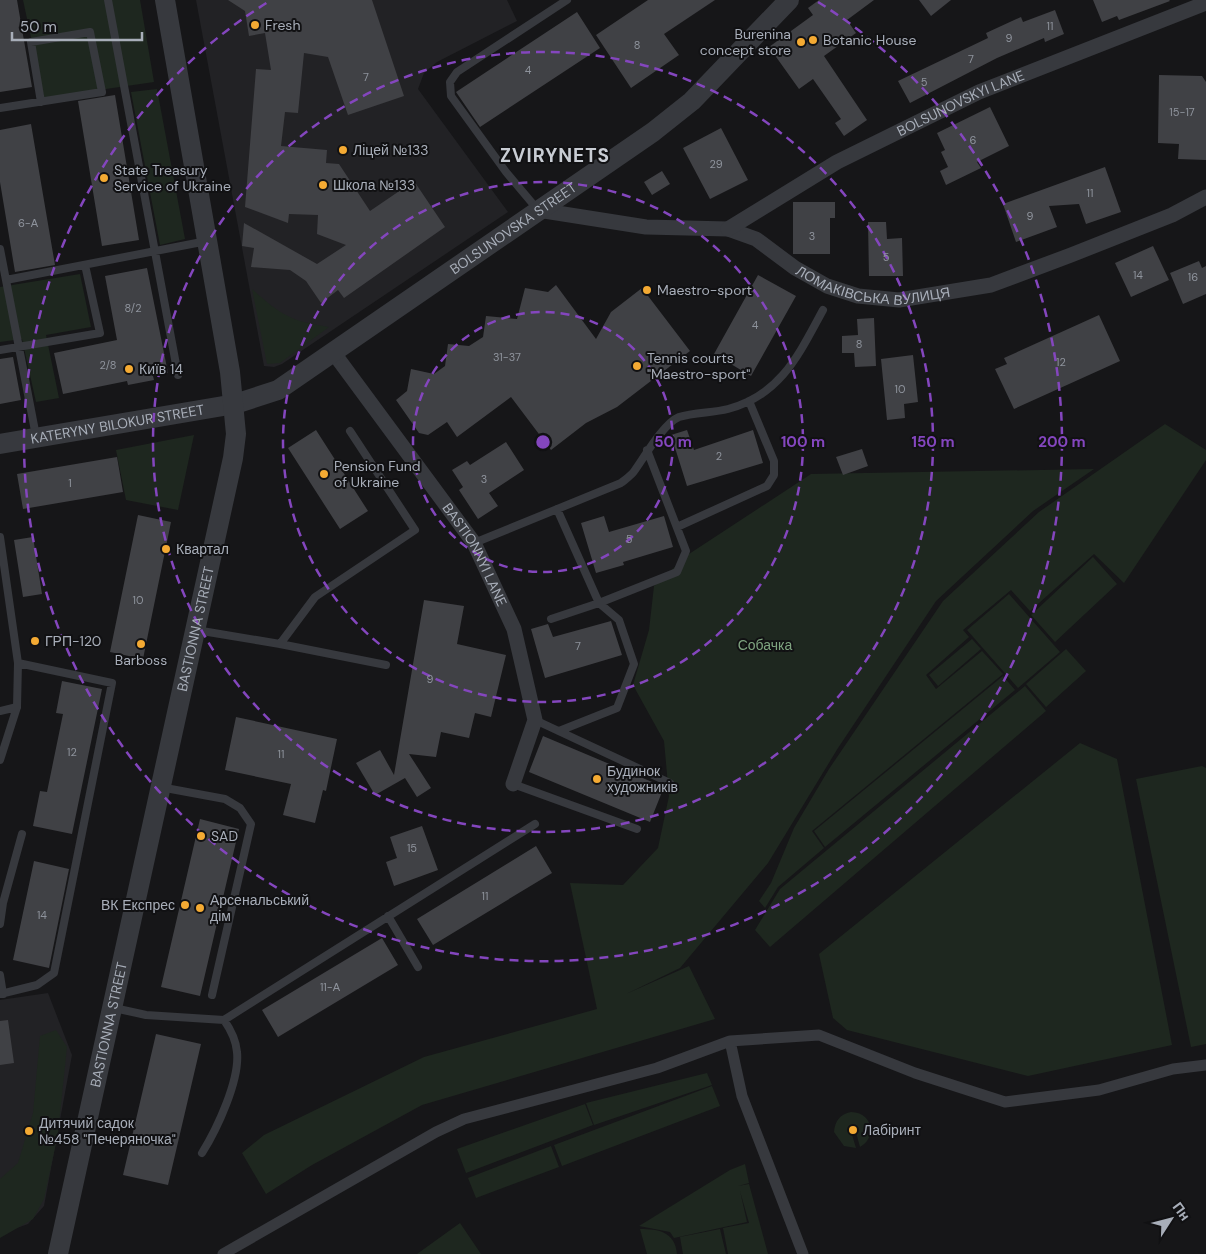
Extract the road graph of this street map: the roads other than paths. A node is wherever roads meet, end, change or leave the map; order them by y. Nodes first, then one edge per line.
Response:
1 (108, 0) edge
2 (166, 0) edge
3 (567, 0) edge
4 (789, 0) edge
5 (1206, 3) edge
6 (40, 102) junction
7 (0, 108) edge
8 (1206, 197) edge
9 (538, 210) junction
10 (728, 229) junction
11 (208, 241) junction
12 (0, 249) edge
13 (155, 252) junction
14 (86, 265) junction
15 (6, 280) junction
16 (823, 310) dead end
17 (17, 347) junction
18 (0, 350) edge
19 (333, 352) junction
20 (178, 375) dead end
21 (749, 401) junction
22 (235, 404) junction
23 (350, 430) dead end
24 (36, 438) junction
25 (0, 444) edge
26 (647, 450) junction
27 (558, 509) junction
28 (677, 527) junction
29 (0, 537) edge
30 (474, 543) junction
31 (599, 603) junction
32 (551, 619) dead end
33 (195, 630) junction
34 (280, 644) junction
35 (18, 663) junction
36 (386, 665) dead end
37 (17, 707) junction
38 (0, 711) edge
39 (535, 720) junction
40 (559, 731) junction
41 (0, 760) edge
42 (670, 782) dead end
43 (513, 784) joint
44 (160, 787) junction
45 (535, 824) dead end
46 (637, 829) dead end
47 (22, 834) dead end
48 (2, 904) edge
49 (388, 916) junction
50 (0, 924) edge
51 (418, 967) dead end
52 (0, 975) edge
53 (2, 994) edge
54 (212, 995) dead end
55 (112, 1007) junction
56 (224, 1020) junction
57 (730, 1041) junction
58 (1206, 1065) edge
59 (202, 1153) dead end
60 (56, 1251) edge
61 (223, 1254) edge
62 (803, 1254) edge

1 - 13 lane
2 - 11 street, BASTIONNA STREET
3 - 9 lane
4 - 9 street, BOLSUNOVSKA STREET
5 - 10 street, BOLSUNOVSKYI LANE
6 - 6 lane
6 - 7 lane
8 - 10 street, ЛОМАКІВСЬКА ВУЛИЦЯ
9 - 10 street, ЛОМАКІВСЬКА ВУЛИЦЯ
9 - 19 street, BOLSUNOVSKA STREET
11 - 13 lane
11 - 22 street, BASTIONNA STREET
12 - 15 lane
13 - 14 lane
13 - 20 lane
14 - 15 lane
14 - 17 lane
15 - 17 lane
16 - 21 lane
17 - 18 lane
17 - 24 lane
19 - 22 street, BOLSUNOVSKA STREET
19 - 30 street, BASTIONNYI LANE
21 - 26 lane
21 - 28 lane
22 - 24 street, KATERYNY BILOKUR STREET
22 - 33 street, BASTIONNA STREET
23 - 34 lane
24 - 25 street, KATERYNY BILOKUR STREET
26 - 27 lane
26 - 28 lane
27 - 30 lane
27 - 31 lane
28 - 31 lane
29 - 35 lane
30 - 39 street, BASTIONNYI LANE
31 - 32 lane
31 - 40 lane
33 - 34 lane
33 - 44 street, BASTIONNA STREET
34 - 36 lane
35 - 37 lane
35 - 53 lane
37 - 38 lane
37 - 41 lane
39 - 40 lane
39 - 43 street
40 - 42 lane
43 - 46 lane
44 - 54 lane
44 - 55 street, BASTIONNA STREET
45 - 49 lane
47 - 48 lane
48 - 50 lane
49 - 51 lane
49 - 56 lane
52 - 53 lane
55 - 56 lane
55 - 60 street, BASTIONNA STREET
56 - 59 lane
57 - 58 street
57 - 61 street
57 - 62 street

